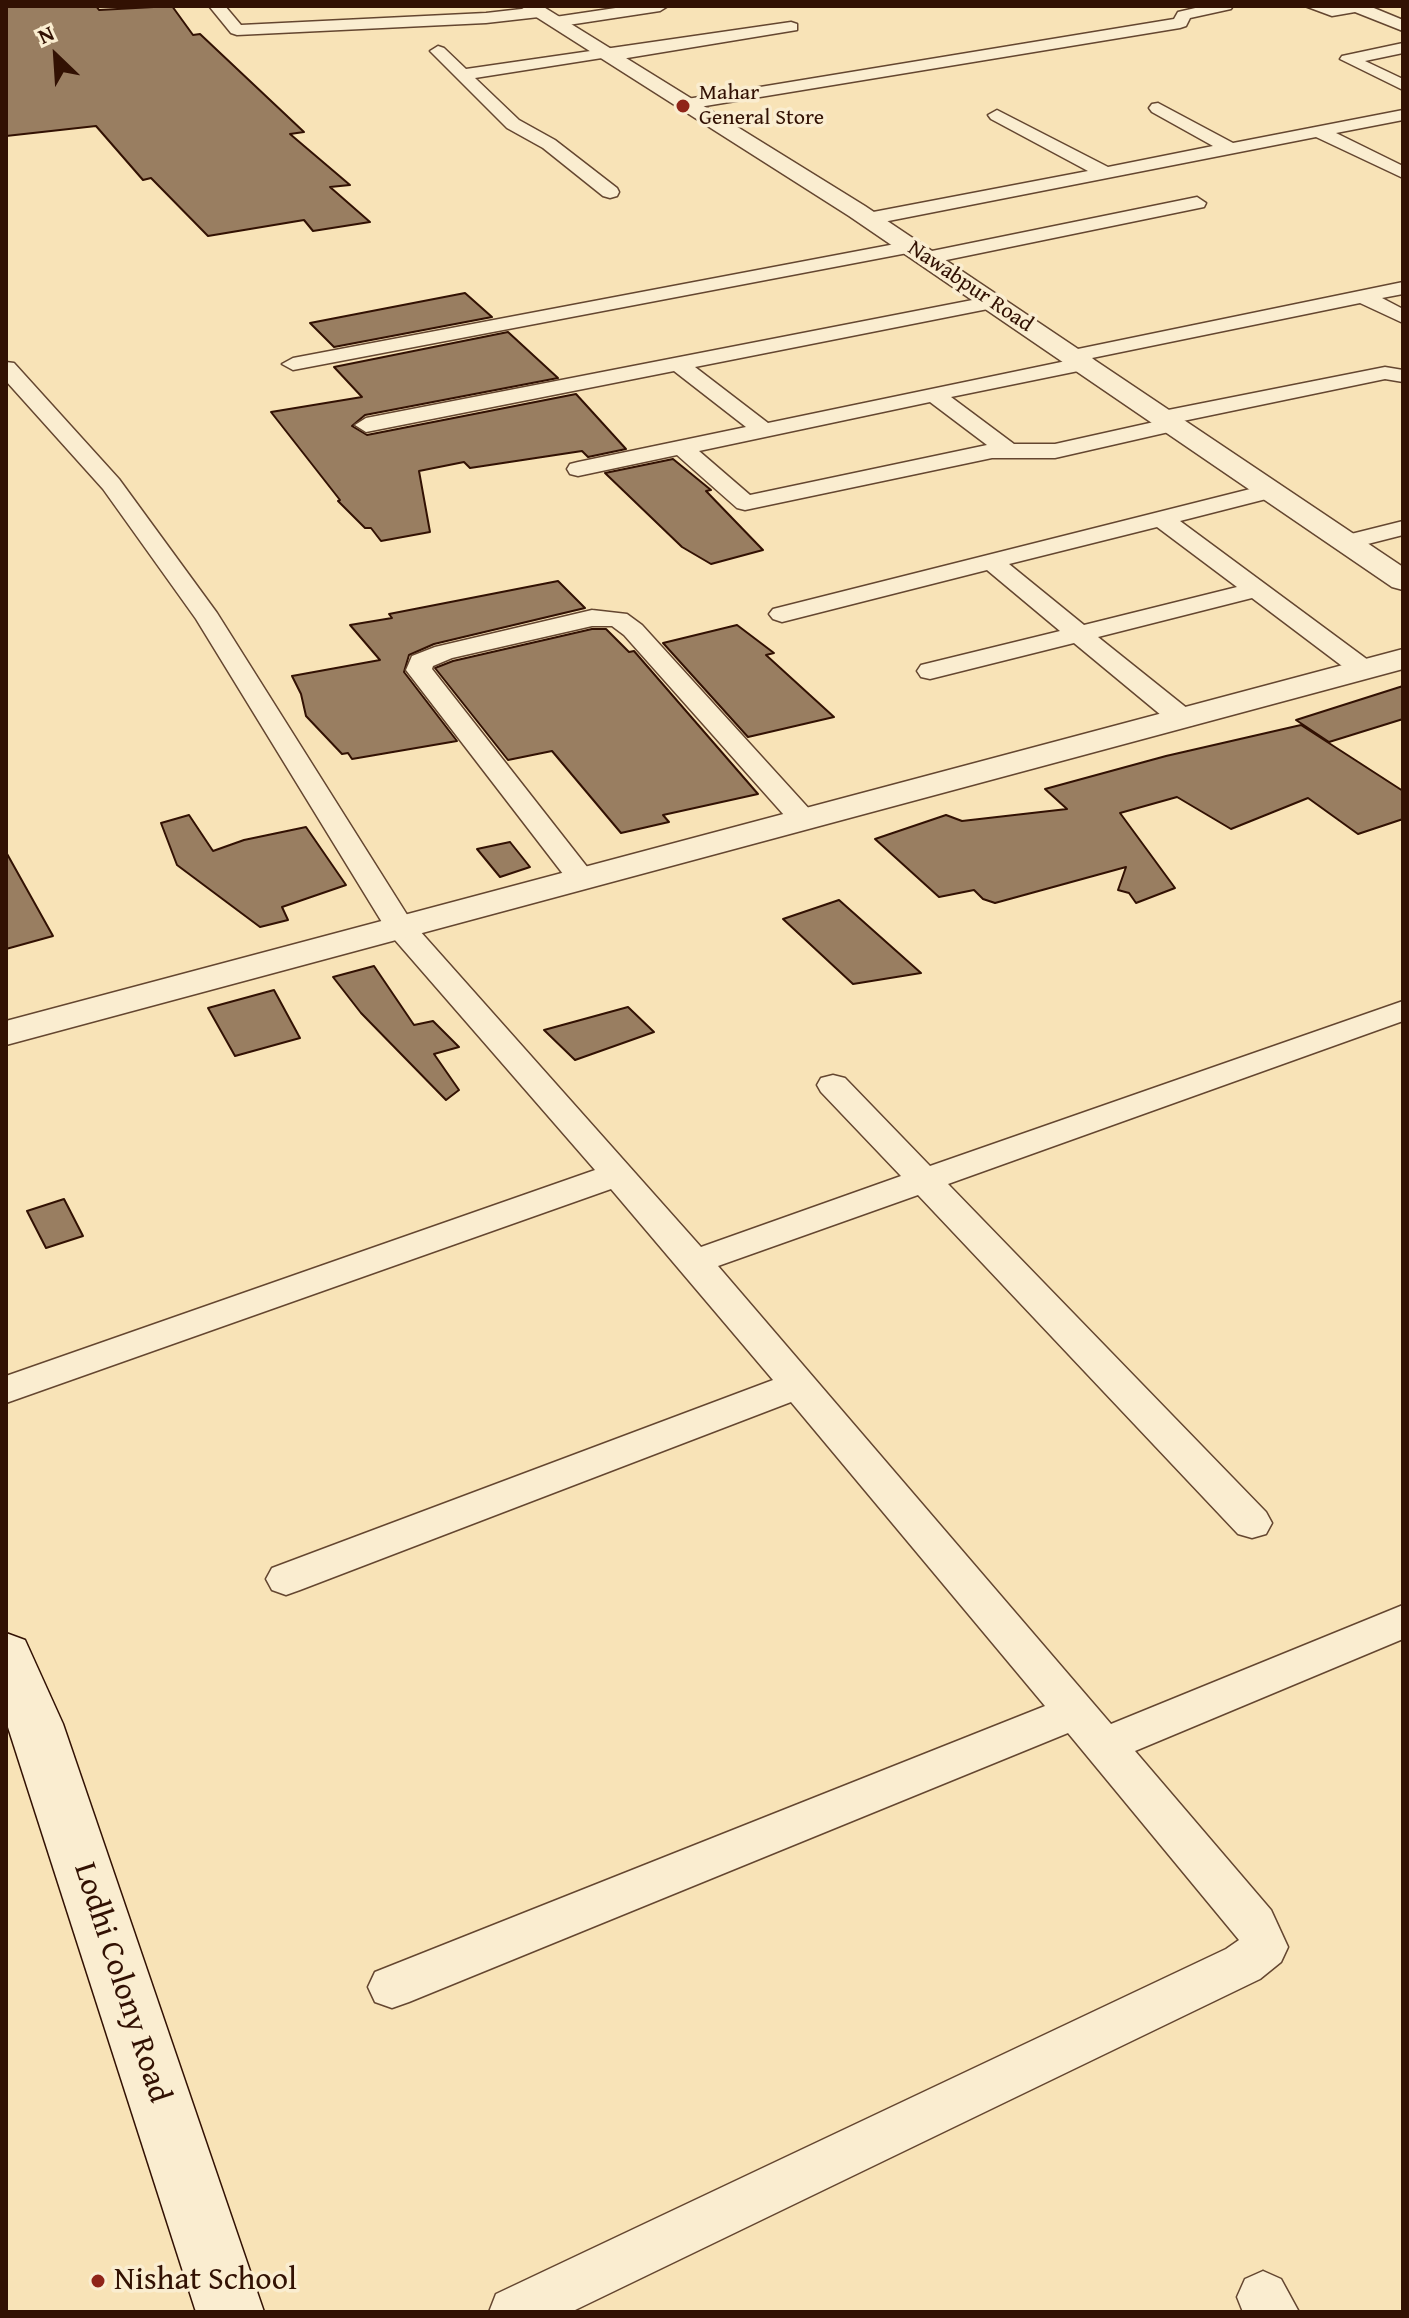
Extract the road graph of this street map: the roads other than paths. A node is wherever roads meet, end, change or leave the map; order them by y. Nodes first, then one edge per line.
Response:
1 (217, 6) edge
2 (306, 6) edge
3 (364, 6) edge
4 (660, 6) edge
5 (1225, 6) edge
6 (1359, 6) edge
7 (1320, 8) edge
8 (541, 13) edge
9 (383, 21) junction
10 (324, 25) junction
11 (1403, 26) edge
12 (791, 27) dead end
13 (1403, 48) edge
14 (438, 51) dead end
15 (608, 55) junction
16 (463, 75) junction
17 (1403, 85) edge
18 (687, 104) junction
19 (1158, 108) dead end
20 (997, 115) dead end
21 (1403, 115) edge
22 (1319, 132) junction
23 (1231, 149) junction
24 (1106, 173) junction
25 (1403, 173) edge
26 (610, 192) dead end
27 (1197, 203) dead end
28 (868, 219) junction
29 (919, 252) junction
30 (1403, 288) edge
31 (1364, 297) junction
32 (993, 302) junction
33 (1403, 317) edge
34 (1079, 359) junction
35 (293, 364) dead end
36 (678, 364) junction
37 (6, 368) edge
38 (1403, 376) edge
39 (934, 395) junction
40 (1169, 421) junction
41 (366, 425) dead end
42 (763, 430) junction
43 (681, 447) junction
44 (1009, 451) junction
45 (578, 469) dead end
46 (1270, 491) junction
47 (1163, 520) junction
48 (1403, 528) edge
49 (1348, 542) junction
50 (992, 562) junction
51 (1403, 581) edge
52 (1258, 589) junction
53 (782, 614) dead end
54 (1081, 633) junction
55 (1403, 659) edge
56 (1363, 669) junction
57 (930, 671) dead end
58 (1183, 719) junction
59 (802, 818) junction
60 (580, 877) junction
61 (399, 926) junction
62 (1403, 1010) edge
63 (6, 1033) edge
64 (833, 1085) dead end
65 (619, 1174) junction
66 (924, 1180) junction
67 (694, 1262) junction
68 (797, 1385) junction
69 (6, 1390) edge
70 (1252, 1523) dead end
71 (286, 1579) dead end
72 (1403, 1621) edge
73 (6, 1655) edge
74 (1089, 1729) junction
75 (392, 1987) dead end
76 (230, 2312) edge
77 (515, 2312) edge

1 - 10 street
2 - 10 street
3 - 9 street
4 - 8 street
5 - 18 street
6 - 7 street
6 - 11 street
8 - 9 street
8 - 15 street, Nawabpur Road
9 - 10 street
12 - 15 street
13 - 17 street
14 - 16 street
15 - 16 street
15 - 18 street, Nawabpur Road
16 - 26 street
18 - 28 street, Nawabpur Road
19 - 23 street
20 - 24 street
21 - 22 street
22 - 23 street
22 - 25 street
23 - 24 street
24 - 28 street
27 - 29 street
28 - 29 street, Nawabpur Road
29 - 32 street, Nawabpur Road
29 - 35 street
30 - 31 street
31 - 33 street
31 - 34 street
32 - 34 street, Nawabpur Road
32 - 36 street
34 - 39 street
34 - 40 street, Nawabpur Road
36 - 41 street
36 - 42 street
37 - 61 street
38 - 40 street
39 - 42 street
39 - 44 street
40 - 44 street
40 - 46 street, Nawabpur Road
42 - 43 street
43 - 44 street
43 - 45 street
46 - 47 street
46 - 49 street, Nawabpur Road
47 - 50 street
47 - 52 street
48 - 49 street
49 - 51 street, Nawabpur Road
50 - 53 street
50 - 54 street
52 - 54 street
52 - 56 street
54 - 57 street
54 - 58 street
55 - 56 street
56 - 58 street
58 - 59 street
59 - 60 street
59 - 60 street
60 - 61 street
61 - 63 street
61 - 65 street
62 - 66 street
64 - 66 street
65 - 67 street
65 - 69 street
66 - 67 street
66 - 70 street
67 - 68 street
68 - 71 street
68 - 74 street
72 - 74 street
73 - 76 main road, Lodhi Colony Road
74 - 75 street
74 - 77 street

